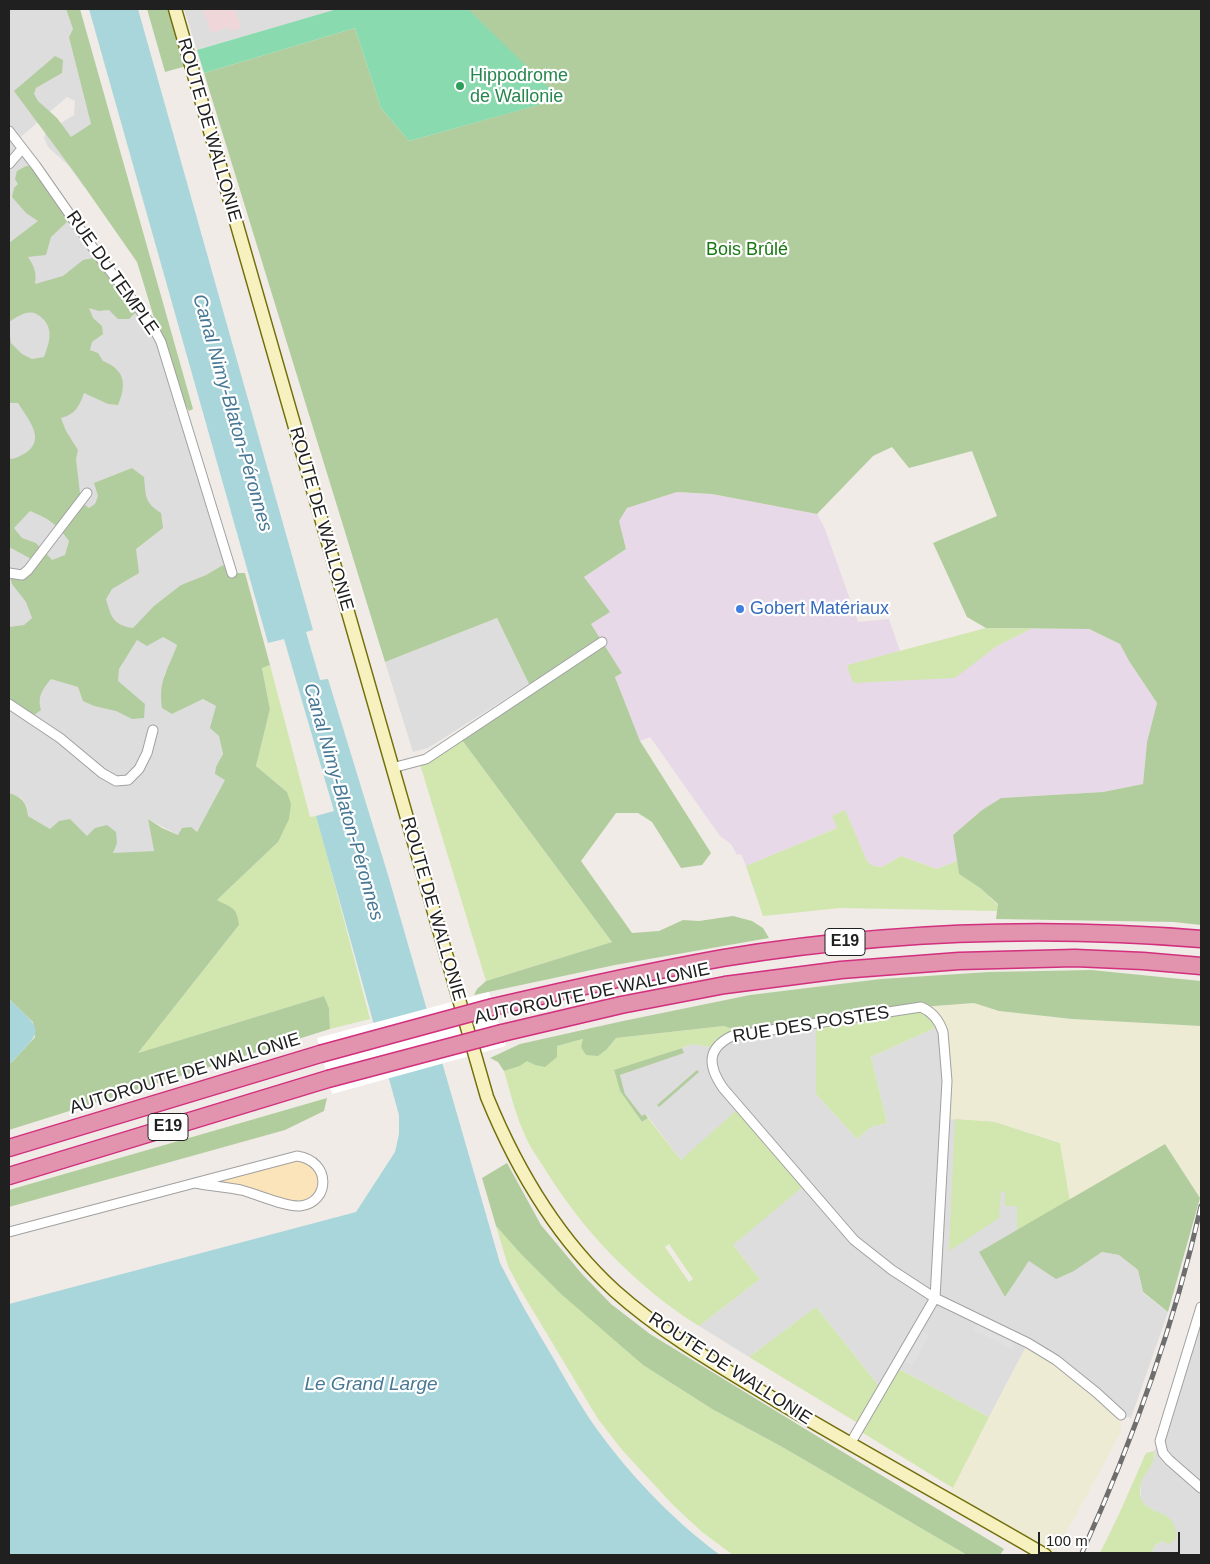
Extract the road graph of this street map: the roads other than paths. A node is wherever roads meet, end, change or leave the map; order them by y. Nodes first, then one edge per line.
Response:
1 (175, 9) edge
2 (9, 131) edge
3 (22, 148) junction
4 (9, 164) edge
5 (87, 493) dead end
6 (9, 573) edge
7 (232, 573) dead end
8 (602, 642) dead end
9 (9, 704) edge
10 (153, 730) dead end
11 (392, 768) junction
12 (1201, 939) edge
13 (1201, 966) edge
14 (9, 1148) edge
15 (9, 1176) edge
16 (195, 1183) junction
17 (9, 1232) edge
18 (935, 1298) junction
19 (1201, 1307) edge
20 (1121, 1415) dead end
21 (850, 1444) junction
22 (1201, 1488) edge
23 (1045, 1555) edge

1 - 11 main road, ROUTE DE WALLONIE
2 - 3 street, RUE DU TEMPLE
3 - 4 street
3 - 7 street, RUE DU TEMPLE
5 - 6 street
8 - 11 street
9 - 10 street
11 - 21 main road, ROUTE DE WALLONIE
12 - 14 highway, AUTOROUTE DE WALLONIE / E19, bridge
13 - 15 highway, AUTOROUTE DE WALLONIE / E19, bridge
16 - 16 street
16 - 17 street
18 - 18 street, RUE DES POSTES
18 - 20 street, RUE DES POSTES
18 - 21 street, RUE DES POSTES
19 - 22 street
21 - 23 main road, ROUTE DE WALLONIE

